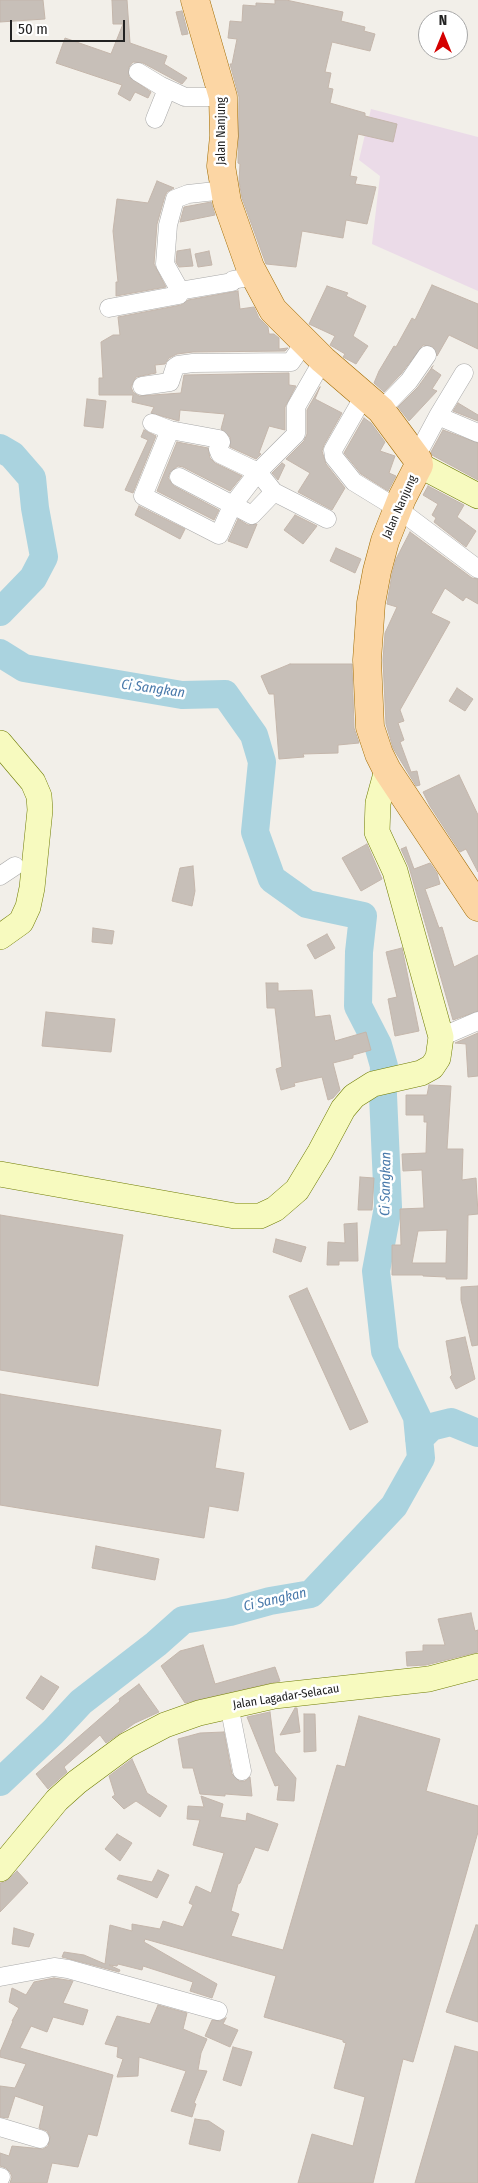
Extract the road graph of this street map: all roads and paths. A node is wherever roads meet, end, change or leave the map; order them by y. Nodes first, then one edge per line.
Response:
1 (195, 0) edge
2 (138, 72) dead end
3 (167, 89) junction
4 (223, 97) junction
5 (155, 119) dead end
6 (225, 190) junction
7 (254, 276) junction
8 (179, 291) junction
9 (109, 308) dead end
10 (314, 351) junction
11 (427, 355) dead end
12 (464, 373) dead end
13 (142, 386) dead end
14 (372, 403) junction
15 (438, 416) junction
16 (152, 423) dead end
17 (170, 430) junction
18 (478, 433) edge
19 (417, 461) junction
20 (258, 472) junction
21 (179, 478) dead end
22 (274, 492) junction
23 (478, 496) edge
24 (232, 506) junction
25 (398, 509) junction
26 (327, 519) dead end
27 (478, 569) edge
28 (0, 742) edge
29 (387, 770) junction
30 (15, 866) dead end
31 (0, 876) edge
32 (478, 907) edge
33 (0, 937) edge
34 (478, 1021) edge
35 (441, 1037) junction
36 (0, 1174) edge
37 (478, 1666) edge
38 (229, 1706) junction
39 (242, 1771) dead end
40 (0, 1869) edge
41 (0, 1978) edge
42 (218, 2011) dead end
43 (0, 2127) edge
44 (40, 2139) dead end

1 - 4 main road, Jalan Nanjung
2 - 3 street
3 - 4 street
3 - 5 street
4 - 6 main road, Jalan Nanjung
6 - 7 main road, Jalan Nanjung
6 - 8 street
7 - 8 street
7 - 10 main road, Jalan Nanjung
8 - 9 street
10 - 13 street
10 - 14 main road, Jalan Nanjung
10 - 20 street
11 - 14 street
12 - 15 street
14 - 19 main road, Jalan Nanjung
14 - 25 street
15 - 18 street
15 - 19 street
16 - 17 street
17 - 20 street
17 - 24 street
19 - 23 street
19 - 25 main road, Jalan Nanjung
20 - 22 street
20 - 24 street
21 - 24 street
22 - 24 street
22 - 26 street
25 - 27 street
25 - 29 main road, Jalan Nanjung
28 - 33 street
29 - 32 main road, Jalan Nanjung
29 - 35 street
30 - 31 street
34 - 35 street
35 - 36 street
37 - 38 street, Jalan Lagadar-Selacau
38 - 39 street
38 - 40 street, Jalan Lagadar-Selacau
41 - 42 street
43 - 44 street

